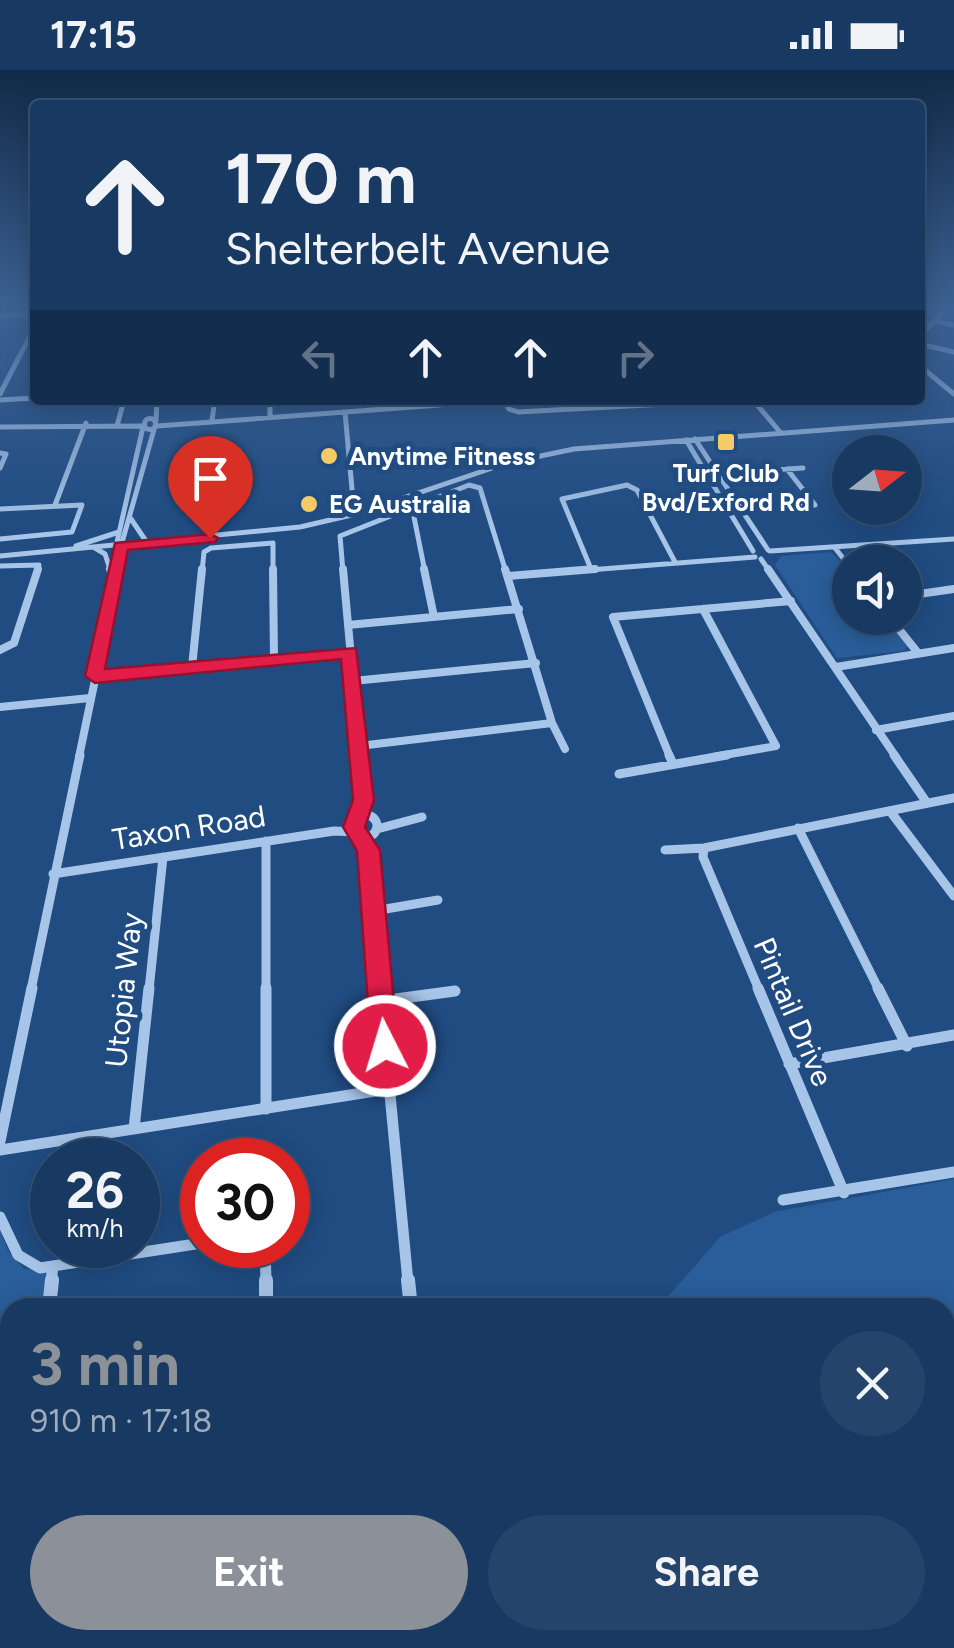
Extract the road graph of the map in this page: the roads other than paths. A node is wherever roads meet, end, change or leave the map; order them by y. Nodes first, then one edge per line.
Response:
1 (935, 379) edge
2 (954, 383) edge
3 (941, 384) junction
4 (954, 394) edge
5 (0, 397) edge
6 (30, 398) edge
7 (123, 405) edge
8 (156, 405) edge
9 (214, 405) edge
10 (270, 405) edge
11 (402, 405) edge
12 (440, 405) dead end
13 (507, 405) edge
14 (648, 405) edge
15 (757, 405) edge
16 (402, 408) junction
17 (154, 412) junction
18 (345, 412) junction
19 (270, 416) junction
20 (212, 420) junction
21 (954, 420) edge
22 (86, 423) junction
23 (144, 424) junction
24 (156, 424) junction
25 (120, 425) junction
26 (0, 428) edge
27 (780, 432) junction
28 (686, 440) junction
29 (695, 440) junction
30 (0, 453) edge
31 (0, 468) edge
32 (803, 468) dead end
33 (787, 469) junction
34 (772, 470) dead end
35 (55, 505) junction
36 (412, 507) junction
37 (0, 509) edge
38 (367, 511) junction
39 (732, 512) junction
40 (744, 512) junction
41 (131, 519) junction
42 (119, 532) junction
43 (954, 539) edge
44 (0, 540) edge
45 (148, 544) junction
46 (875, 545) edge
47 (121, 546) junction
48 (95, 548) junction
49 (832, 548) edge
50 (54, 552) junction
51 (0, 556) edge
52 (763, 556) junction
53 (675, 562) junction
54 (0, 566) edge
55 (591, 569) junction
56 (508, 576) junction
57 (116, 582) junction
58 (954, 589) edge
59 (922, 594) edge
60 (791, 601) junction
61 (703, 609) junction
62 (519, 610) junction
63 (434, 617) junction
64 (613, 617) joint
65 (348, 625) junction
66 (903, 635) edge
67 (954, 648) edge
68 (0, 650) edge
69 (350, 652) junction
70 (918, 654) junction
71 (274, 659) junction
72 (536, 663) junction
73 (192, 667) junction
74 (836, 667) junction
75 (95, 676) junction
76 (353, 681) junction
77 (90, 698) junction
78 (0, 707) edge
79 (954, 716) edge
80 (552, 723) junction
81 (876, 730) junction
82 (358, 746) junction
83 (565, 749) dead end
84 (673, 764) junction
85 (619, 774) dead end
86 (954, 798) edge
87 (364, 800) junction
88 (927, 803) junction
89 (890, 811) junction
90 (422, 817) dead end
91 (375, 824) junction
92 (357, 827) junction
93 (798, 828) junction
94 (266, 841) junction
95 (704, 848) junction
96 (368, 850) junction
97 (665, 850) dead end
98 (163, 857) junction
99 (53, 874) junction
100 (954, 896) edge
101 (438, 900) dead end
102 (374, 911) junction
103 (455, 990) dead end
104 (381, 1001) junction
105 (954, 1035) edge
106 (907, 1046) junction
107 (790, 1064) junction
108 (6, 1082) edge
109 (388, 1089) junction
110 (266, 1109) junction
111 (134, 1129) junction
112 (0, 1140) edge
113 (0, 1150) edge
114 (954, 1172) edge
115 (844, 1194) junction
116 (783, 1200) dead end
117 (0, 1217) edge
118 (30, 1265) edge
119 (53, 1268) edge
120 (266, 1268) edge
121 (50, 1298) edge
122 (266, 1298) edge
123 (410, 1298) edge

1 - 3 street
2 - 3 street
3 - 4 street
5 - 6 street
7 - 25 street
8 - 17 street
9 - 20 street
10 - 19 street
11 - 16 street
12 - 16 street
13 - 14 street
15 - 27 street
16 - 18 street
17 - 23 street
17 - 24 street
18 - 19 street
18 - 38 street
19 - 20 street
20 - 24 street
21 - 27 street
22 - 25 street
22 - 26 street
22 - 35 street
23 - 24 street
23 - 25 street
23 - 42 street
24 - 41 street
27 - 29 street
28 - 29 street
28 - 38 street
28 - 39 street
29 - 40 street
30 - 31 street
32 - 33 street
33 - 34 street
33 - 40 street
35 - 37 street
35 - 44 street
36 - 56 street
36 - 63 street
36 - 65 street
38 - 45 street
39 - 40 street
39 - 52 street
40 - 52 street
41 - 45 street
41 - 47 street
42 - 47 street
42 - 50 street
43 - 46 street
45 - 47 street
47 - 48 street
47 - 57 street
48 - 50 street
48 - 57 street
49 - 52 street
50 - 51 street
52 - 53 street
52 - 60 street
53 - 55 street
53 - 55 street
54 - 68 street
55 - 56 street
56 - 62 street
57 - 75 street
58 - 59 street
60 - 61 street
60 - 74 street
61 - 64 street
61 - 84 street
62 - 63 street
62 - 72 street
63 - 65 street
64 - 84 street
65 - 69 street
66 - 70 street
67 - 70 street
69 - 71 street
69 - 76 street
70 - 74 street
71 - 73 street
71 - 73 street
72 - 76 street
72 - 80 street
73 - 75 street
74 - 81 street
75 - 77 street
76 - 82 street
77 - 78 street
77 - 99 street
79 - 81 street
80 - 82 street
80 - 83 street
81 - 88 street
82 - 87 street
84 - 85 street
86 - 88 street
87 - 91 street
87 - 92 street
88 - 89 street
89 - 93 street
89 - 100 street
90 - 91 street
91 - 92 street
91 - 92 street
91 - 96 street
92 - 94 street, Taxon Road
92 - 96 street
93 - 95 street
93 - 106 street
94 - 98 street, Taxon Road
94 - 110 street
95 - 97 street
95 - 107 street, Pintail Drive
96 - 102 street
98 - 99 street, Taxon Road
98 - 111 street, Utopia Way
99 - 108 street
101 - 102 street
102 - 104 street
103 - 104 street
104 - 109 street
105 - 106 street
106 - 107 street
107 - 115 street, Pintail Drive
108 - 112 street
109 - 110 street
109 - 123 street
110 - 111 street
111 - 113 street
114 - 115 street
115 - 116 street
117 - 118 street
119 - 121 street
120 - 122 street

